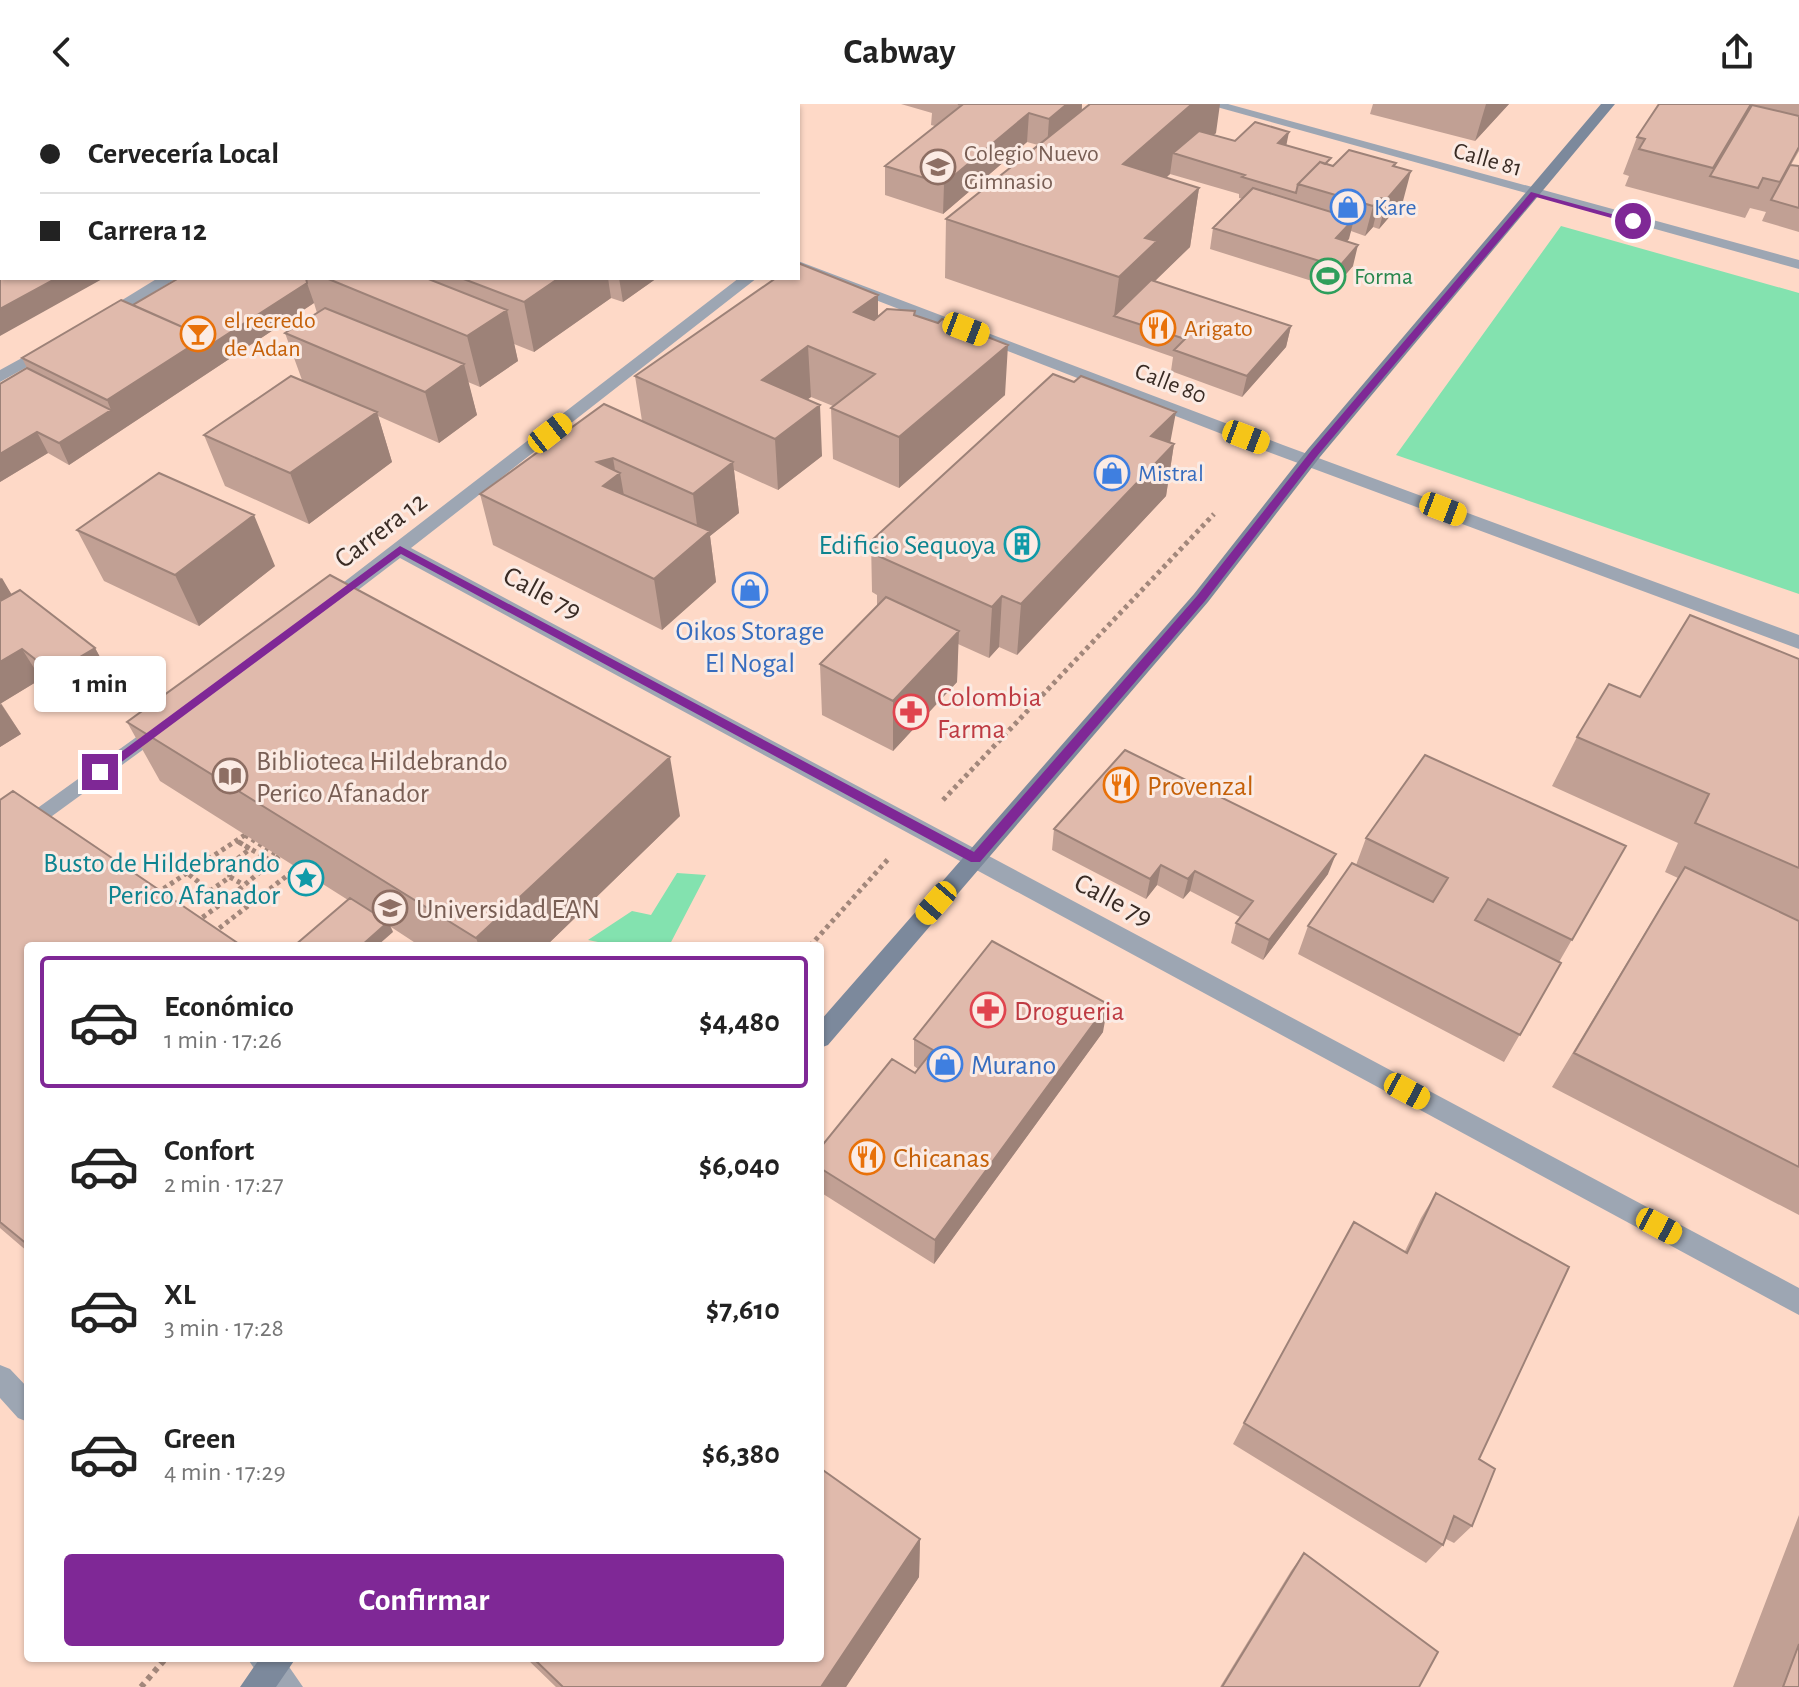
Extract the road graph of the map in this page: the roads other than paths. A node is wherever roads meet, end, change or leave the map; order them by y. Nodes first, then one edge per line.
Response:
1 (1213, 104) edge
2 (1608, 104) edge
3 (1534, 194) junction
4 (1799, 265) edge
5 (800, 266) edge
6 (166, 280) edge
7 (746, 280) edge
8 (91, 324) edge
9 (65, 339) edge
10 (0, 377) edge
11 (1310, 459) junction
12 (400, 550) junction
13 (313, 614) edge
14 (1799, 642) edge
15 (175, 716) edge
16 (0, 846) edge
17 (975, 859) junction
18 (824, 1033) edge
19 (1799, 1302) edge
20 (0, 1378) edge
21 (24, 1404) edge

1 - 3 street, Calle 81
2 - 3 main road
3 - 4 street, Calle 81
3 - 11 main road
5 - 11 street, Calle 80
6 - 8 street
7 - 12 street, Carrera 12
9 - 10 street
11 - 14 street, Calle 80
11 - 17 main road
12 - 13 street, Carrera 12
12 - 17 street, Calle 79
15 - 16 street
17 - 18 main road
17 - 19 street, Calle 79
20 - 21 street

